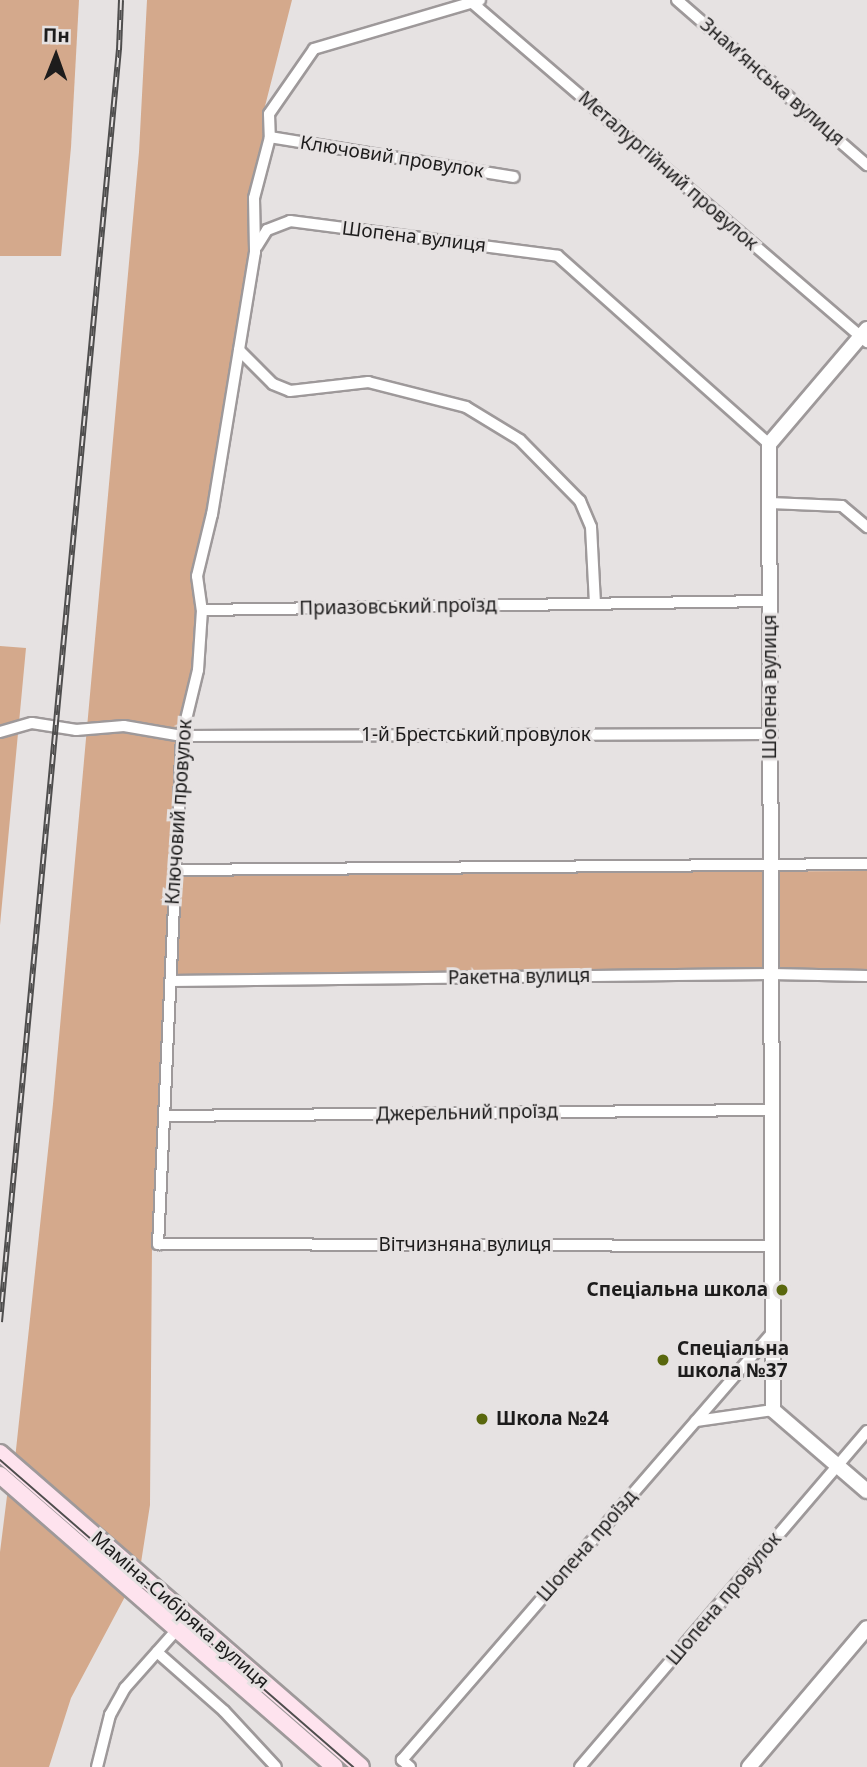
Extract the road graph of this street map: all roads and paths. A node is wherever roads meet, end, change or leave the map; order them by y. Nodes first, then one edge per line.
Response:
1 (677, 0) edge
2 (474, 1) edge
3 (270, 137) junction
4 (867, 164) edge
5 (514, 177) dead end
6 (255, 252) junction
7 (865, 336) edge
8 (239, 350) junction
9 (769, 444) junction
10 (769, 503) junction
11 (867, 527) edge
12 (770, 601) junction
13 (595, 604) junction
14 (202, 610) junction
15 (0, 732) edge
16 (770, 734) junction
17 (182, 736) junction
18 (867, 864) edge
19 (771, 865) junction
20 (176, 870) junction
21 (771, 974) junction
22 (867, 976) edge
23 (171, 981) junction
24 (771, 1110) junction
25 (163, 1116) junction
26 (158, 1244) joint
27 (772, 1246) junction
28 (772, 1333) junction
29 (772, 1410) junction
30 (696, 1421) junction
31 (867, 1430) edge
32 (0, 1453) edge
33 (837, 1466) junction
34 (0, 1475) edge
35 (29, 1489) junction
36 (867, 1491) edge
37 (188, 1617) junction
38 (867, 1628) edge
39 (177, 1629) junction
40 (157, 1652) junction
41 (406, 1764) edge
42 (97, 1767) edge
43 (276, 1767) edge
44 (335, 1767) edge
45 (361, 1767) edge
46 (580, 1767) edge
47 (749, 1767) edge

1 - 4 street, Знам’янська вулиця
2 - 3 street, Ключовий провулок
2 - 7 street, Металургійний провулок
3 - 5 street, Ключовий провулок
3 - 6 street, Ключовий провулок
6 - 8 street, Ключовий провулок
6 - 9 street, Шопена вулиця
7 - 9 street
8 - 13 street
8 - 14 street, Ключовий провулок
9 - 10 street, Шопена вулиця
10 - 11 street
10 - 12 street, Шопена вулиця
12 - 13 street, Приазовський проїзд
12 - 16 street, Шопена вулиця
13 - 14 street, Приазовський проїзд
14 - 17 street, Ключовий провулок
15 - 17 street, 1-й Брестський провулок
16 - 17 street, 1-й Брестський провулок
16 - 19 street, Шопена вулиця
17 - 20 street, Ключовий провулок
18 - 19 street
19 - 20 street
19 - 21 street, Шопена вулиця
20 - 23 street, Ключовий провулок
21 - 22 street, Ракетна вулиця
21 - 23 street, Ракетна вулиця
21 - 24 street, Шопена вулиця
23 - 25 street, Ключовий провулок
24 - 25 street, Джерельний проїзд
24 - 27 street, Шопена вулиця
25 - 26 street, Ключовий провулок
26 - 27 street, Вітчизняна вулиця
27 - 28 street, Шопена вулиця
28 - 29 street, Шопена вулиця
28 - 30 street, Шопена проїзд
29 - 30 street
29 - 33 street
30 - 41 street, Шопена проїзд
31 - 33 street, Шопена провулок
32 - 35 main road, Маміна-Сибіряка вулиця
33 - 36 street
33 - 46 street, Шопена провулок
34 - 35 main road, Маміна-Сибіряка вулиця
35 - 37 main road, Маміна-Сибіряка вулиця
35 - 39 main road, Маміна-Сибіряка вулиця
37 - 39 street
37 - 45 main road, Маміна-Сибіряка вулиця
38 - 47 street
39 - 40 street
39 - 44 main road, Маміна-Сибіряка вулиця
40 - 42 street
40 - 43 street

